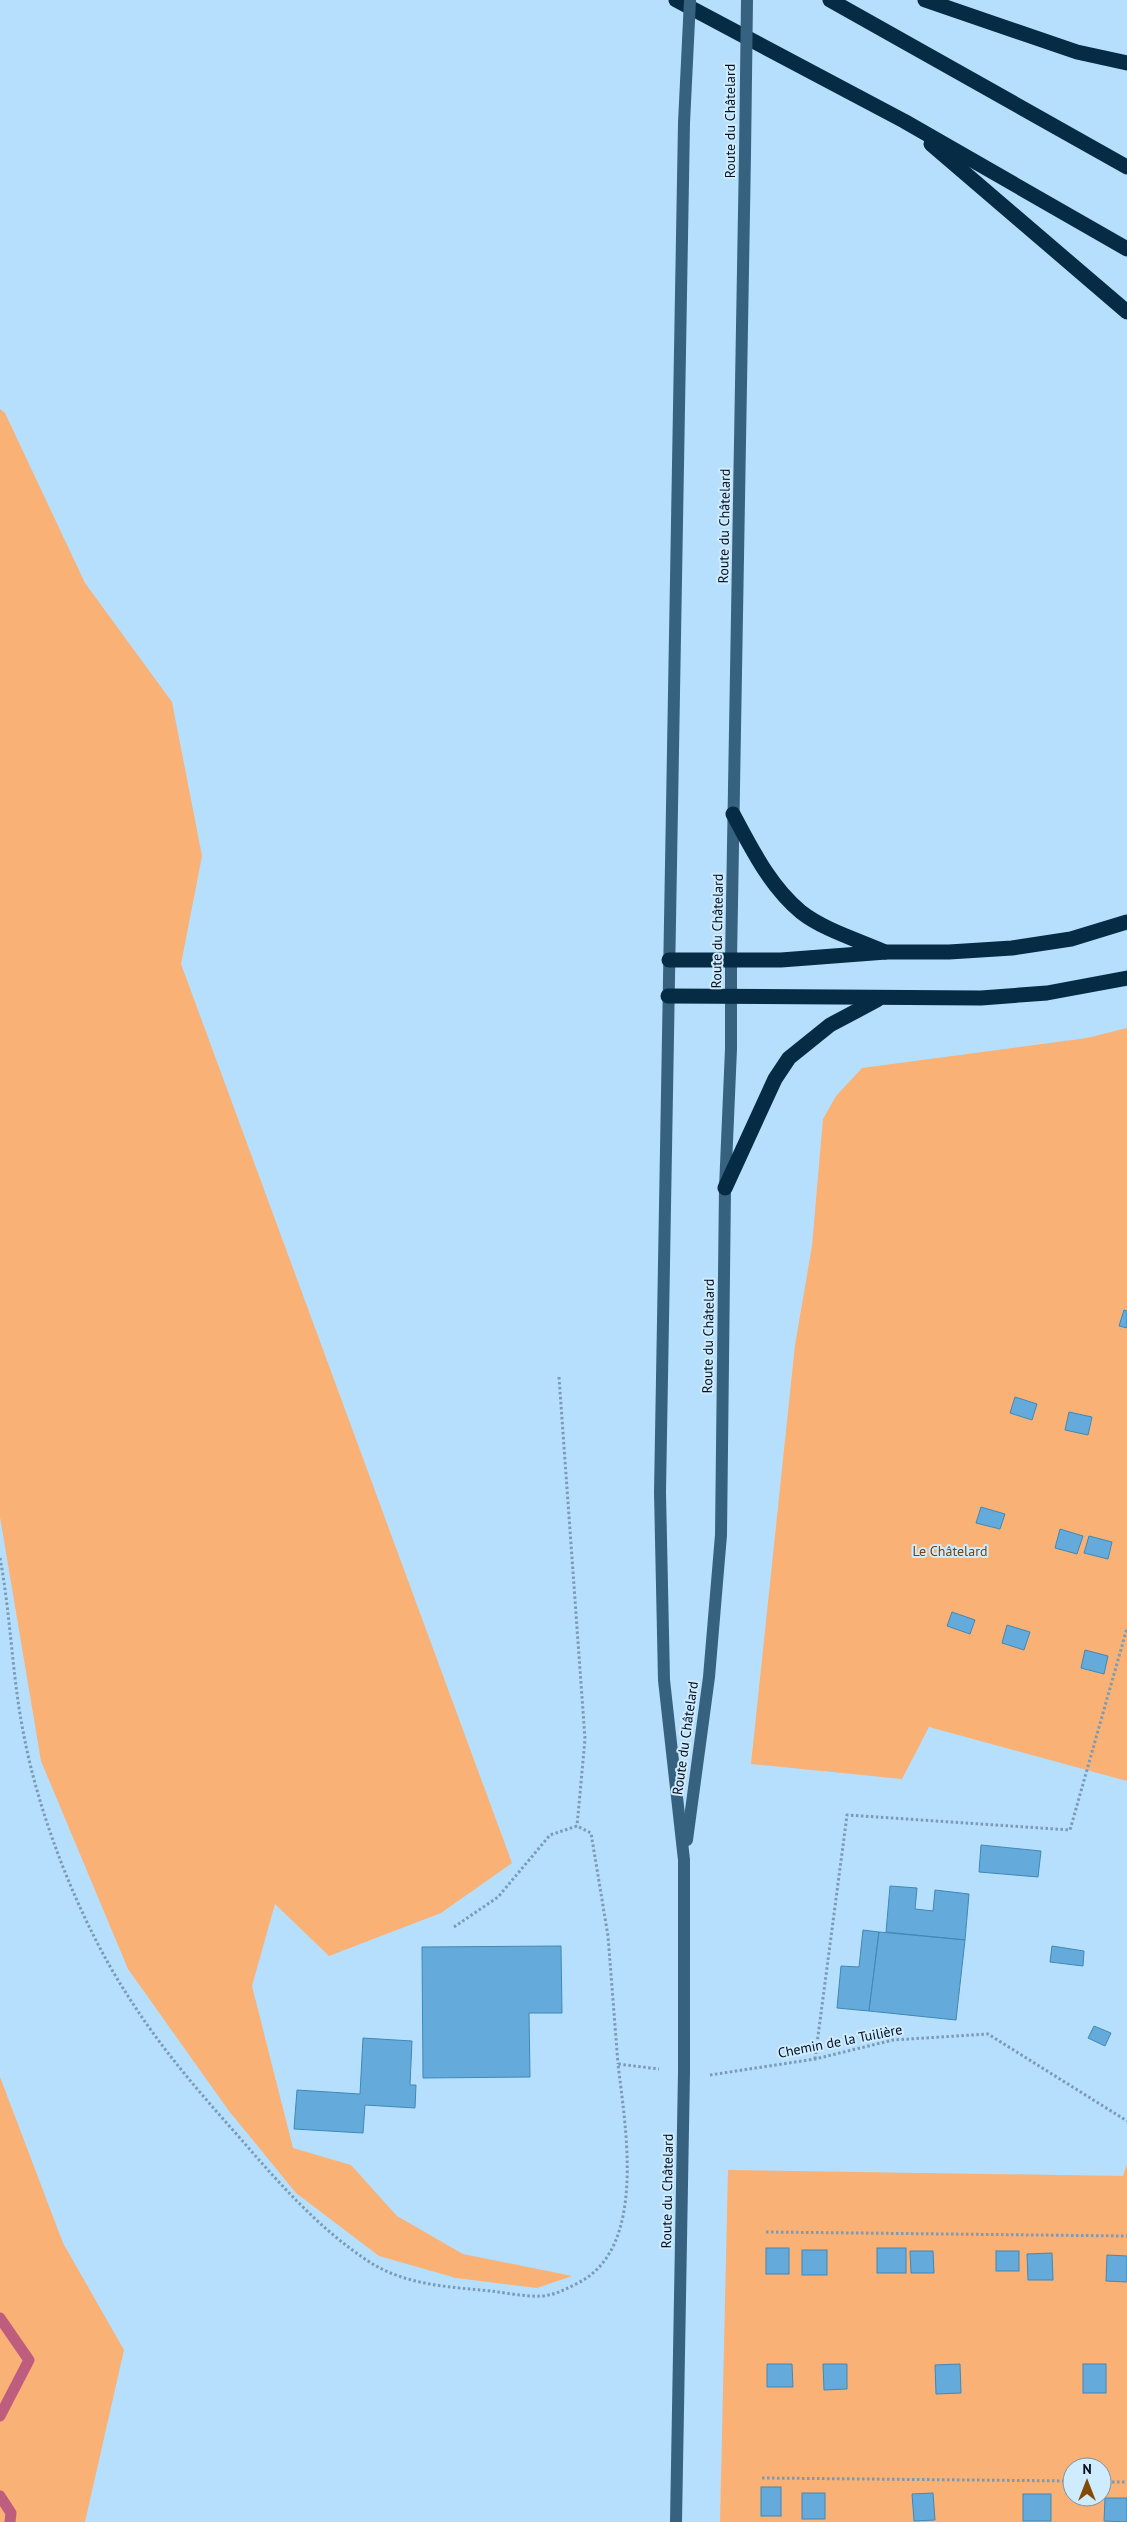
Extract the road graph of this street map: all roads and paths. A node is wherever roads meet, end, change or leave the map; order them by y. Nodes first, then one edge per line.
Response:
1 (676, 0) edge
2 (690, 0) edge
3 (747, 0) edge
4 (830, 0) edge
5 (926, 0) edge
6 (1127, 63) edge
7 (904, 121) junction
8 (1127, 167) edge
9 (1127, 249) edge
10 (1127, 312) edge
11 (733, 814) junction
12 (1127, 922) edge
13 (886, 952) junction
14 (669, 960) junction
15 (731, 961) junction
16 (1127, 978) edge
17 (668, 996) junction
18 (731, 997) junction
19 (880, 999) junction
20 (725, 1188) junction
21 (559, 1377) dead end
22 (0, 1558) edge
23 (1127, 1628) edge
24 (577, 1826) junction
25 (684, 1860) junction
26 (454, 1927) dead end
27 (814, 2059) junction
28 (618, 2064) junction
29 (684, 2072) junction
30 (1127, 2121) edge
31 (766, 2232) dead end
32 (1127, 2236) edge
33 (762, 2478) dead end
34 (1062, 2481) edge
35 (1112, 2482) edge
36 (1127, 2482) edge
37 (676, 2522) edge

1 - 7 highway
2 - 14 main road, Route du Châtelard, bridge
3 - 11 main road, Route du Châtelard, bridge
4 - 8 highway
5 - 6 highway
7 - 9 highway
7 - 10 highway
11 - 13 highway
11 - 15 main road, Route du Châtelard
12 - 13 highway
13 - 15 highway
14 - 15 highway
14 - 17 main road, Route du Châtelard
15 - 18 main road, Route du Châtelard
16 - 19 highway
17 - 18 highway
17 - 25 main road, Route du Châtelard
18 - 19 highway
18 - 20 main road, Route du Châtelard
19 - 20 highway
20 - 25 main road, Route du Châtelard
21 - 24 path
22 - 28 path
23 - 27 path
24 - 26 path
24 - 28 path
25 - 29 main road, Route du Châtelard
27 - 29 path, Chemin de la Tuilière
27 - 30 path, Chemin de la Tuilière
28 - 29 path, Chemin de la Tuilière
29 - 37 main road, Route du Châtelard
31 - 32 path
33 - 34 path
35 - 36 path

